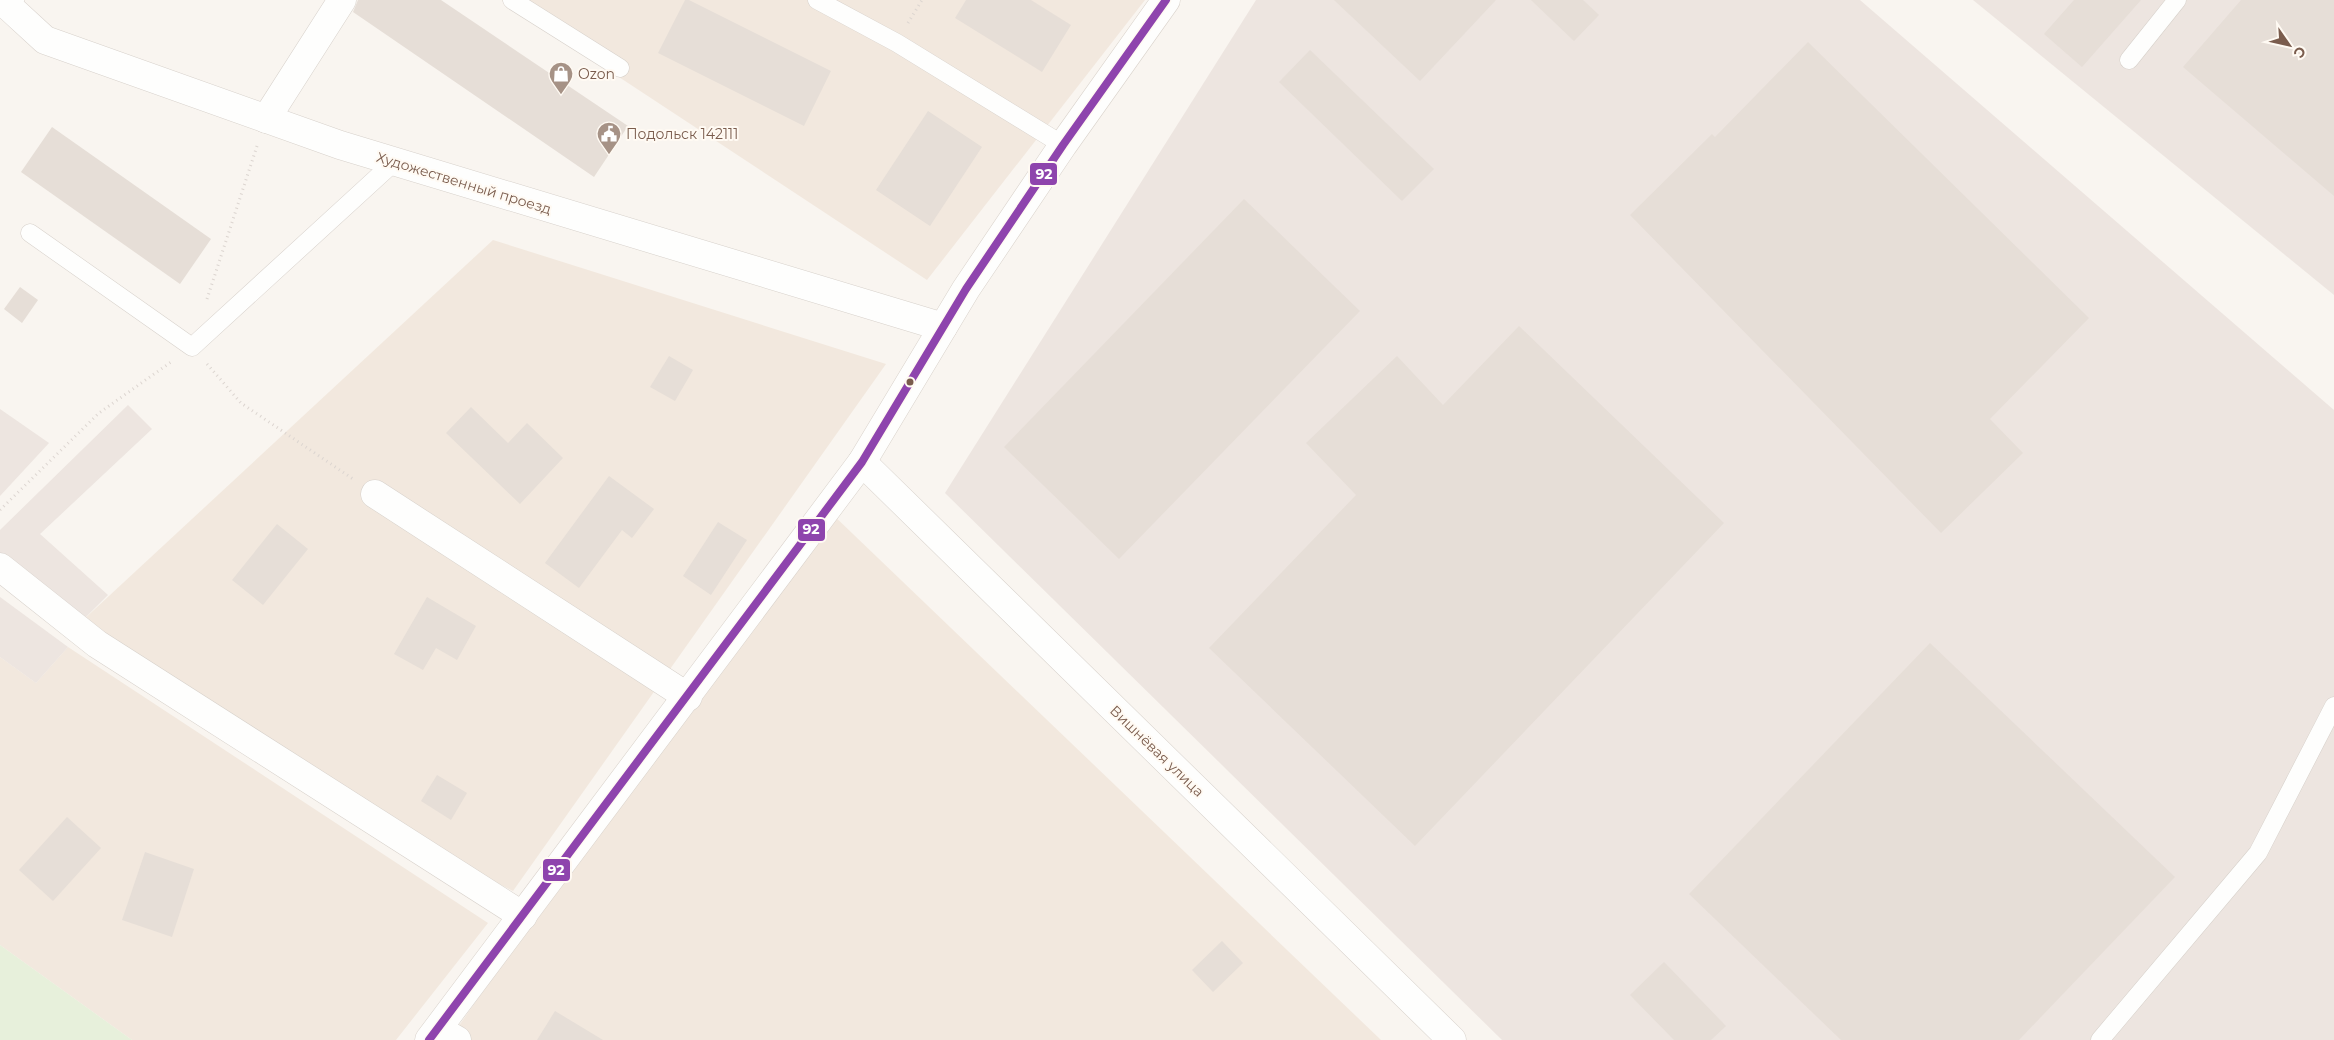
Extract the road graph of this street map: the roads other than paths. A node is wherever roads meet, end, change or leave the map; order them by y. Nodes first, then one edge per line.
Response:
1 (10, 0) edge
2 (342, 0) edge
3 (512, 0) edge
4 (817, 0) edge
5 (1166, 0) edge
6 (2177, 0) edge
7 (2129, 60) dead end
8 (620, 68) dead end
9 (266, 119) junction
10 (1063, 145) junction
11 (393, 163) junction
12 (30, 233) dead end
13 (943, 327) junction
14 (862, 462) junction
15 (375, 494) road end
16 (0, 567) edge
17 (688, 697) junction
18 (2334, 706) edge
19 (523, 916) junction
20 (441, 1036) edge
21 (1452, 1040) edge
22 (2100, 1040) edge

1 - 9 street, Художественный проезд
2 - 9 street
3 - 8 lane
4 - 10 lane
5 - 10 street
6 - 7 lane
9 - 11 street, Художественный проезд
10 - 13 street
11 - 12 lane
11 - 13 street, Художественный проезд
13 - 14 street
14 - 17 street
14 - 21 street, Вишнёвая улица
15 - 17 street
16 - 19 street
17 - 19 street
18 - 22 lane
19 - 20 street

